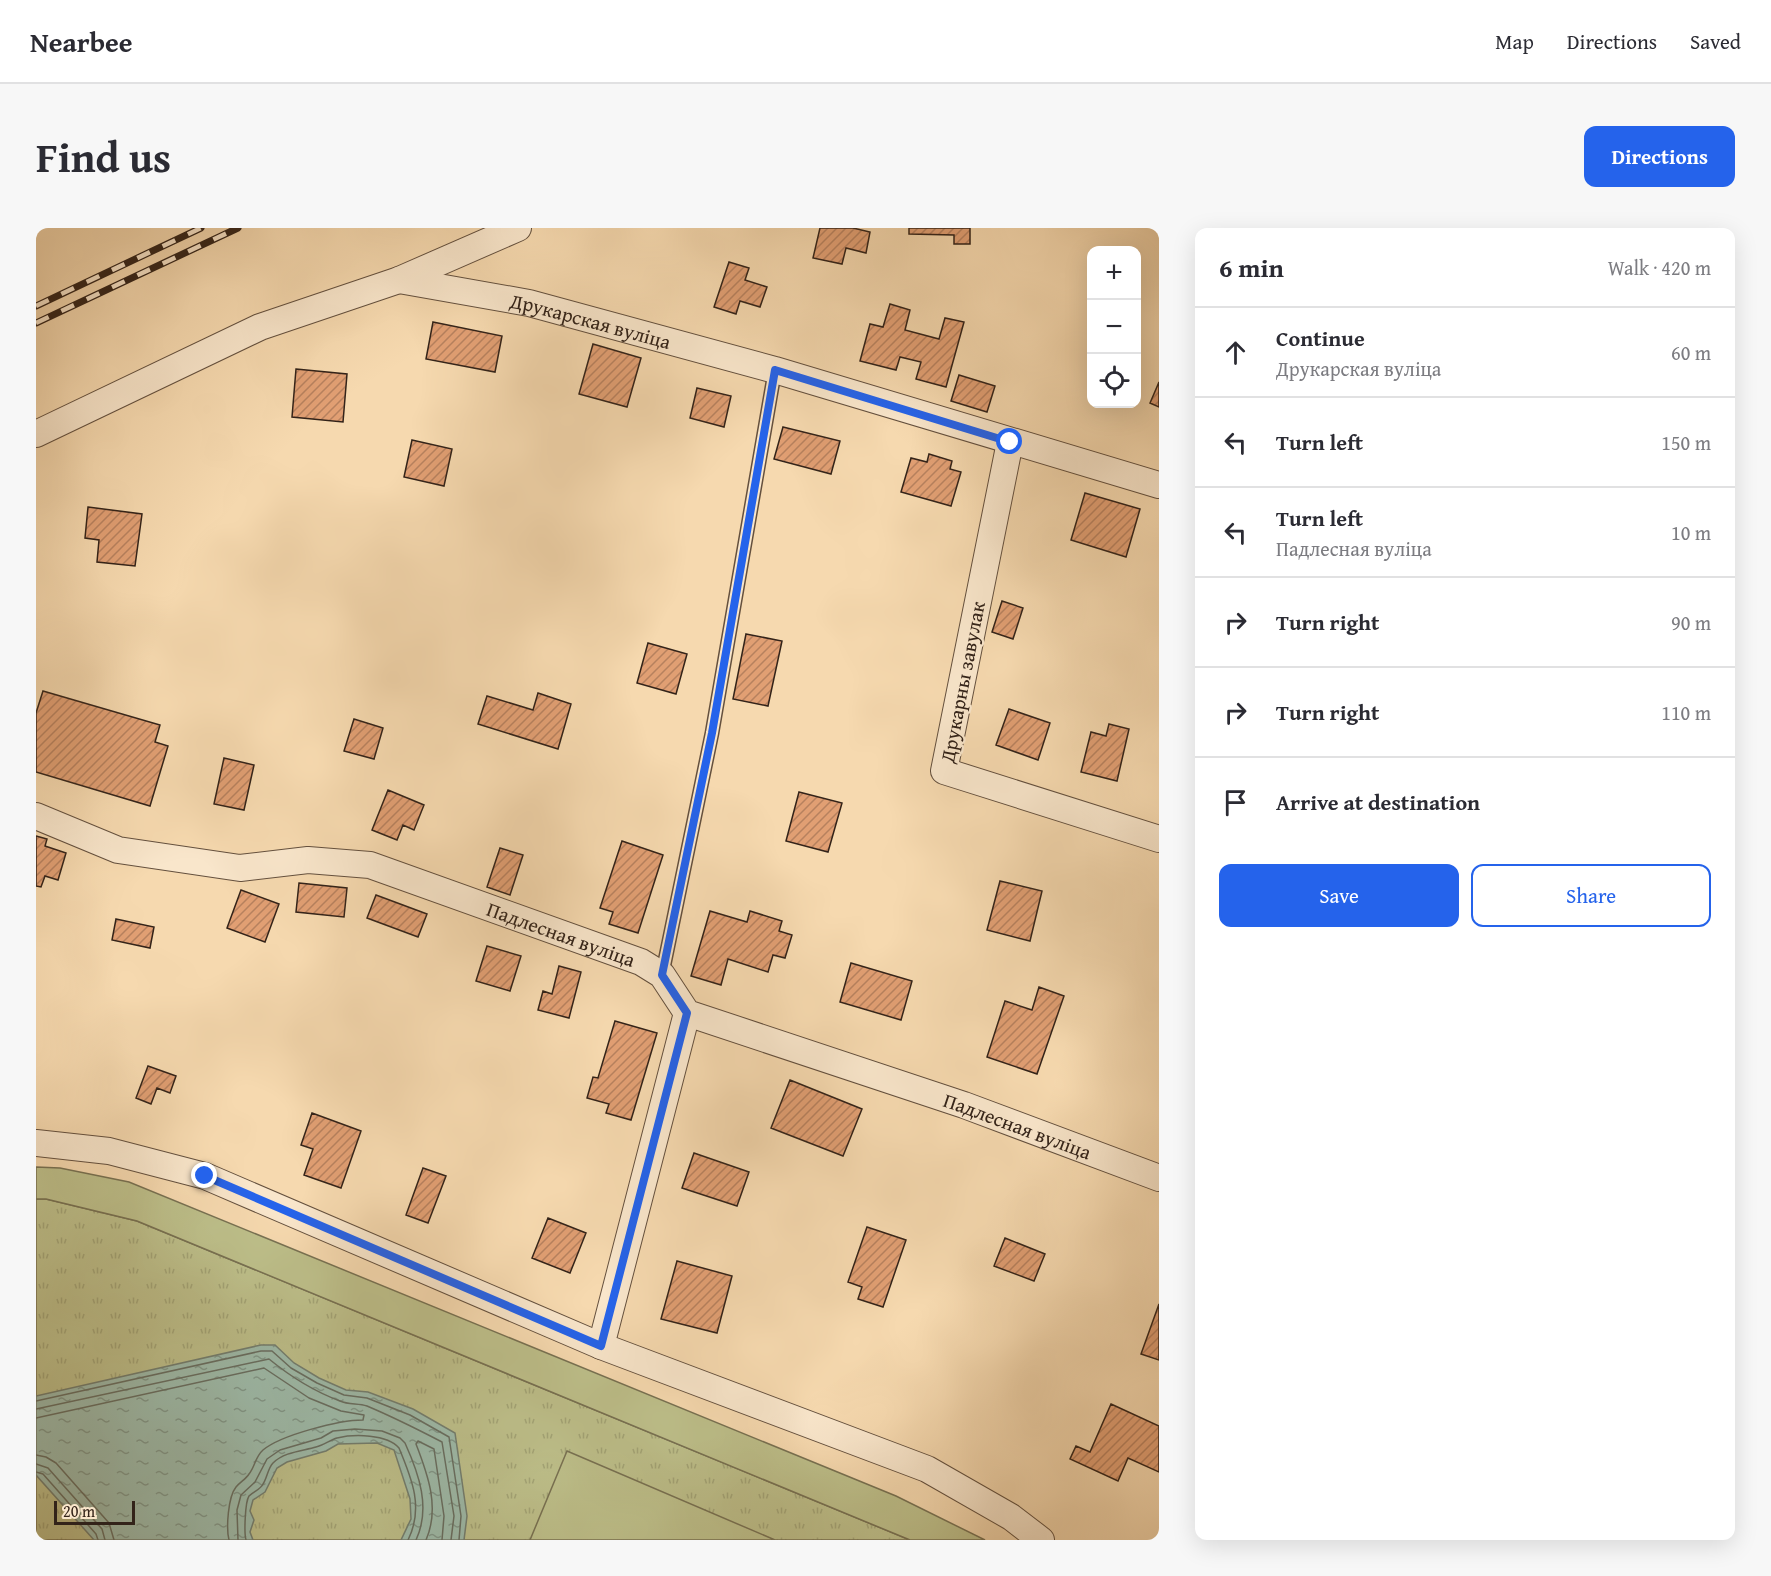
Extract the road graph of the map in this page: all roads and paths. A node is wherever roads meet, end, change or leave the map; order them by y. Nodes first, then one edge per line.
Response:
1 (518, 228) edge
2 (399, 280) junction
3 (775, 370) junction
4 (36, 434) edge
5 (1010, 442) junction
6 (1159, 485) edge
7 (36, 816) edge
8 (1159, 839) edge
9 (662, 975) junction
10 (687, 1013) junction
11 (36, 1143) edge
12 (1159, 1178) edge
13 (601, 1346) junction
14 (1041, 1540) edge

1 - 2 street
2 - 3 street, Друкарская вуліца
2 - 4 street, Друкарская вуліца
3 - 5 street, Друкарская вуліца
3 - 9 lane
5 - 6 street, Друкарская вуліца
5 - 8 street, Друкарны завулак
7 - 9 street, Падлесная вуліца
9 - 10 street, Падлесная вуліца
10 - 12 street, Падлесная вуліца
10 - 13 street
11 - 13 street
13 - 14 street

